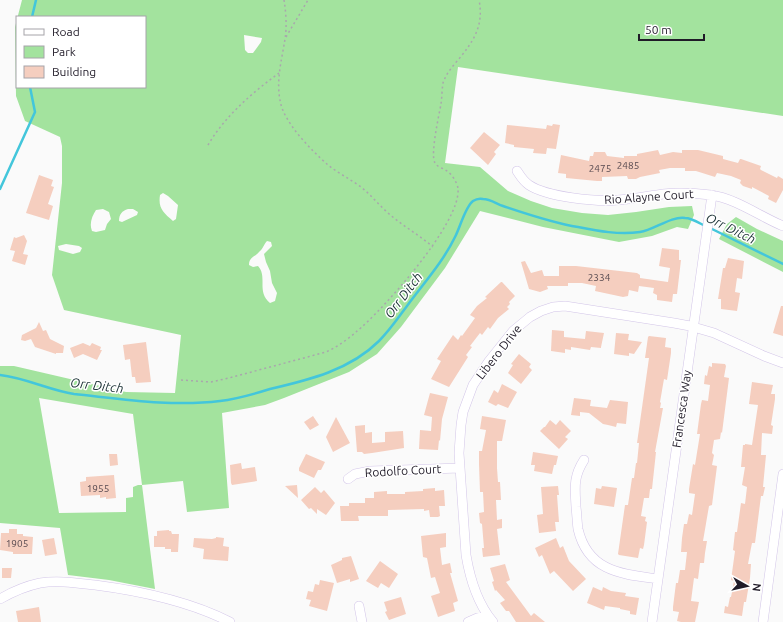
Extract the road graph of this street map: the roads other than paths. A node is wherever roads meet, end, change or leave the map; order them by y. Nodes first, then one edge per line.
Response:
1 (517, 171) dead end
2 (712, 195) junction
3 (783, 226) edge
4 (694, 327) junction
5 (783, 363) edge
6 (584, 460) dead end
7 (460, 468) junction
8 (783, 474) edge
9 (348, 479) dead end
10 (658, 579) junction
11 (0, 599) edge
12 (359, 606) dead end
13 (489, 620) edge
14 (230, 622) edge
15 (362, 622) edge
16 (468, 622) edge
17 (652, 622) edge
18 (762, 622) edge

1 - 2 street, Rio Alayne Court
2 - 3 street, Rio Alayne Court
2 - 4 street, Francesca Way
4 - 5 street, Libero Drive
4 - 7 street, Libero Drive
4 - 10 street, Francesca Way
6 - 10 street
7 - 9 street, Rodolfo Court
7 - 13 street, Libero Drive
8 - 18 street
10 - 17 street, Francesca Way
11 - 14 street
12 - 15 street
13 - 16 street

